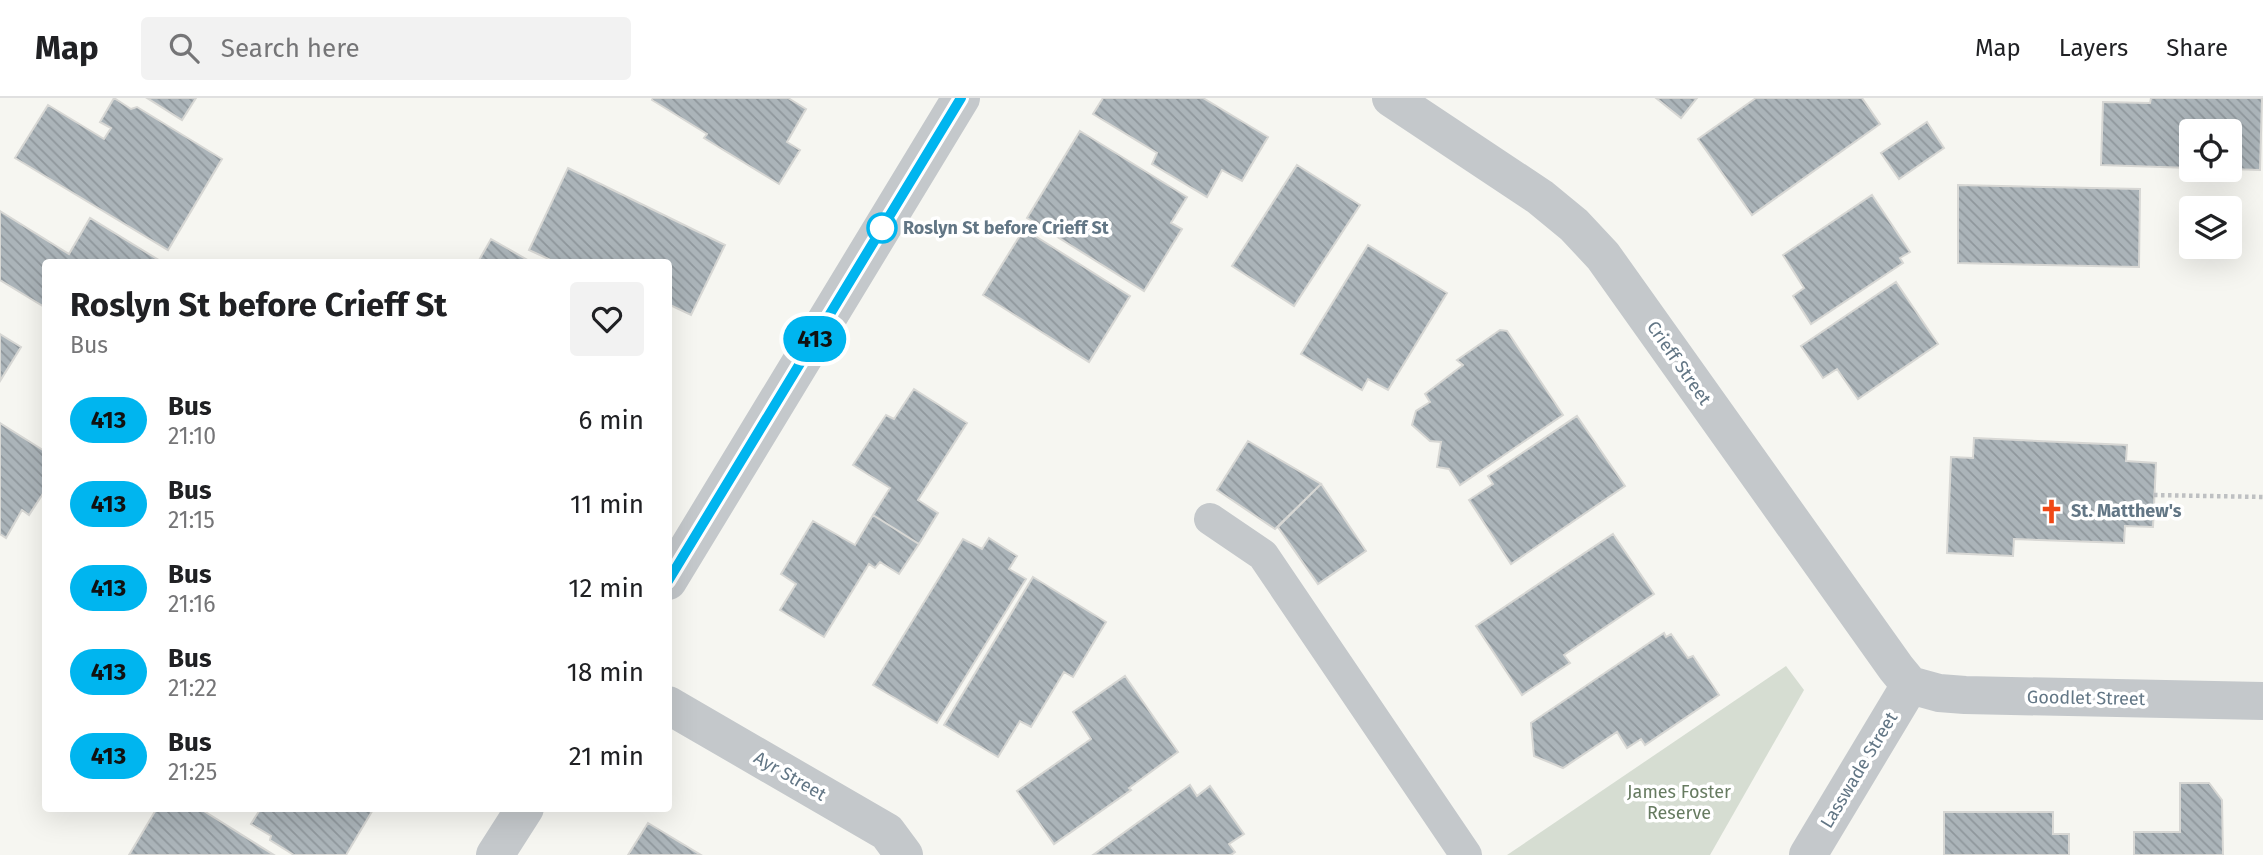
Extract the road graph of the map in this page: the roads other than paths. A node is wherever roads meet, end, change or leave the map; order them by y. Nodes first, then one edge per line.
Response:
1 (961, 98) edge
2 (1391, 98) edge
3 (1210, 519) dead end
4 (672, 574) edge
5 (1910, 685) junction
6 (2263, 701) edge
7 (672, 707) edge
8 (522, 812) edge
9 (495, 855) edge
10 (904, 855) edge
11 (1466, 855) edge
12 (1808, 855) edge

1 - 4 street
2 - 5 street, Crieff Street
3 - 11 lane
5 - 6 street, Goodlet Street
5 - 12 street, Lasswade Street
7 - 10 street, Ayr Street
8 - 9 street

